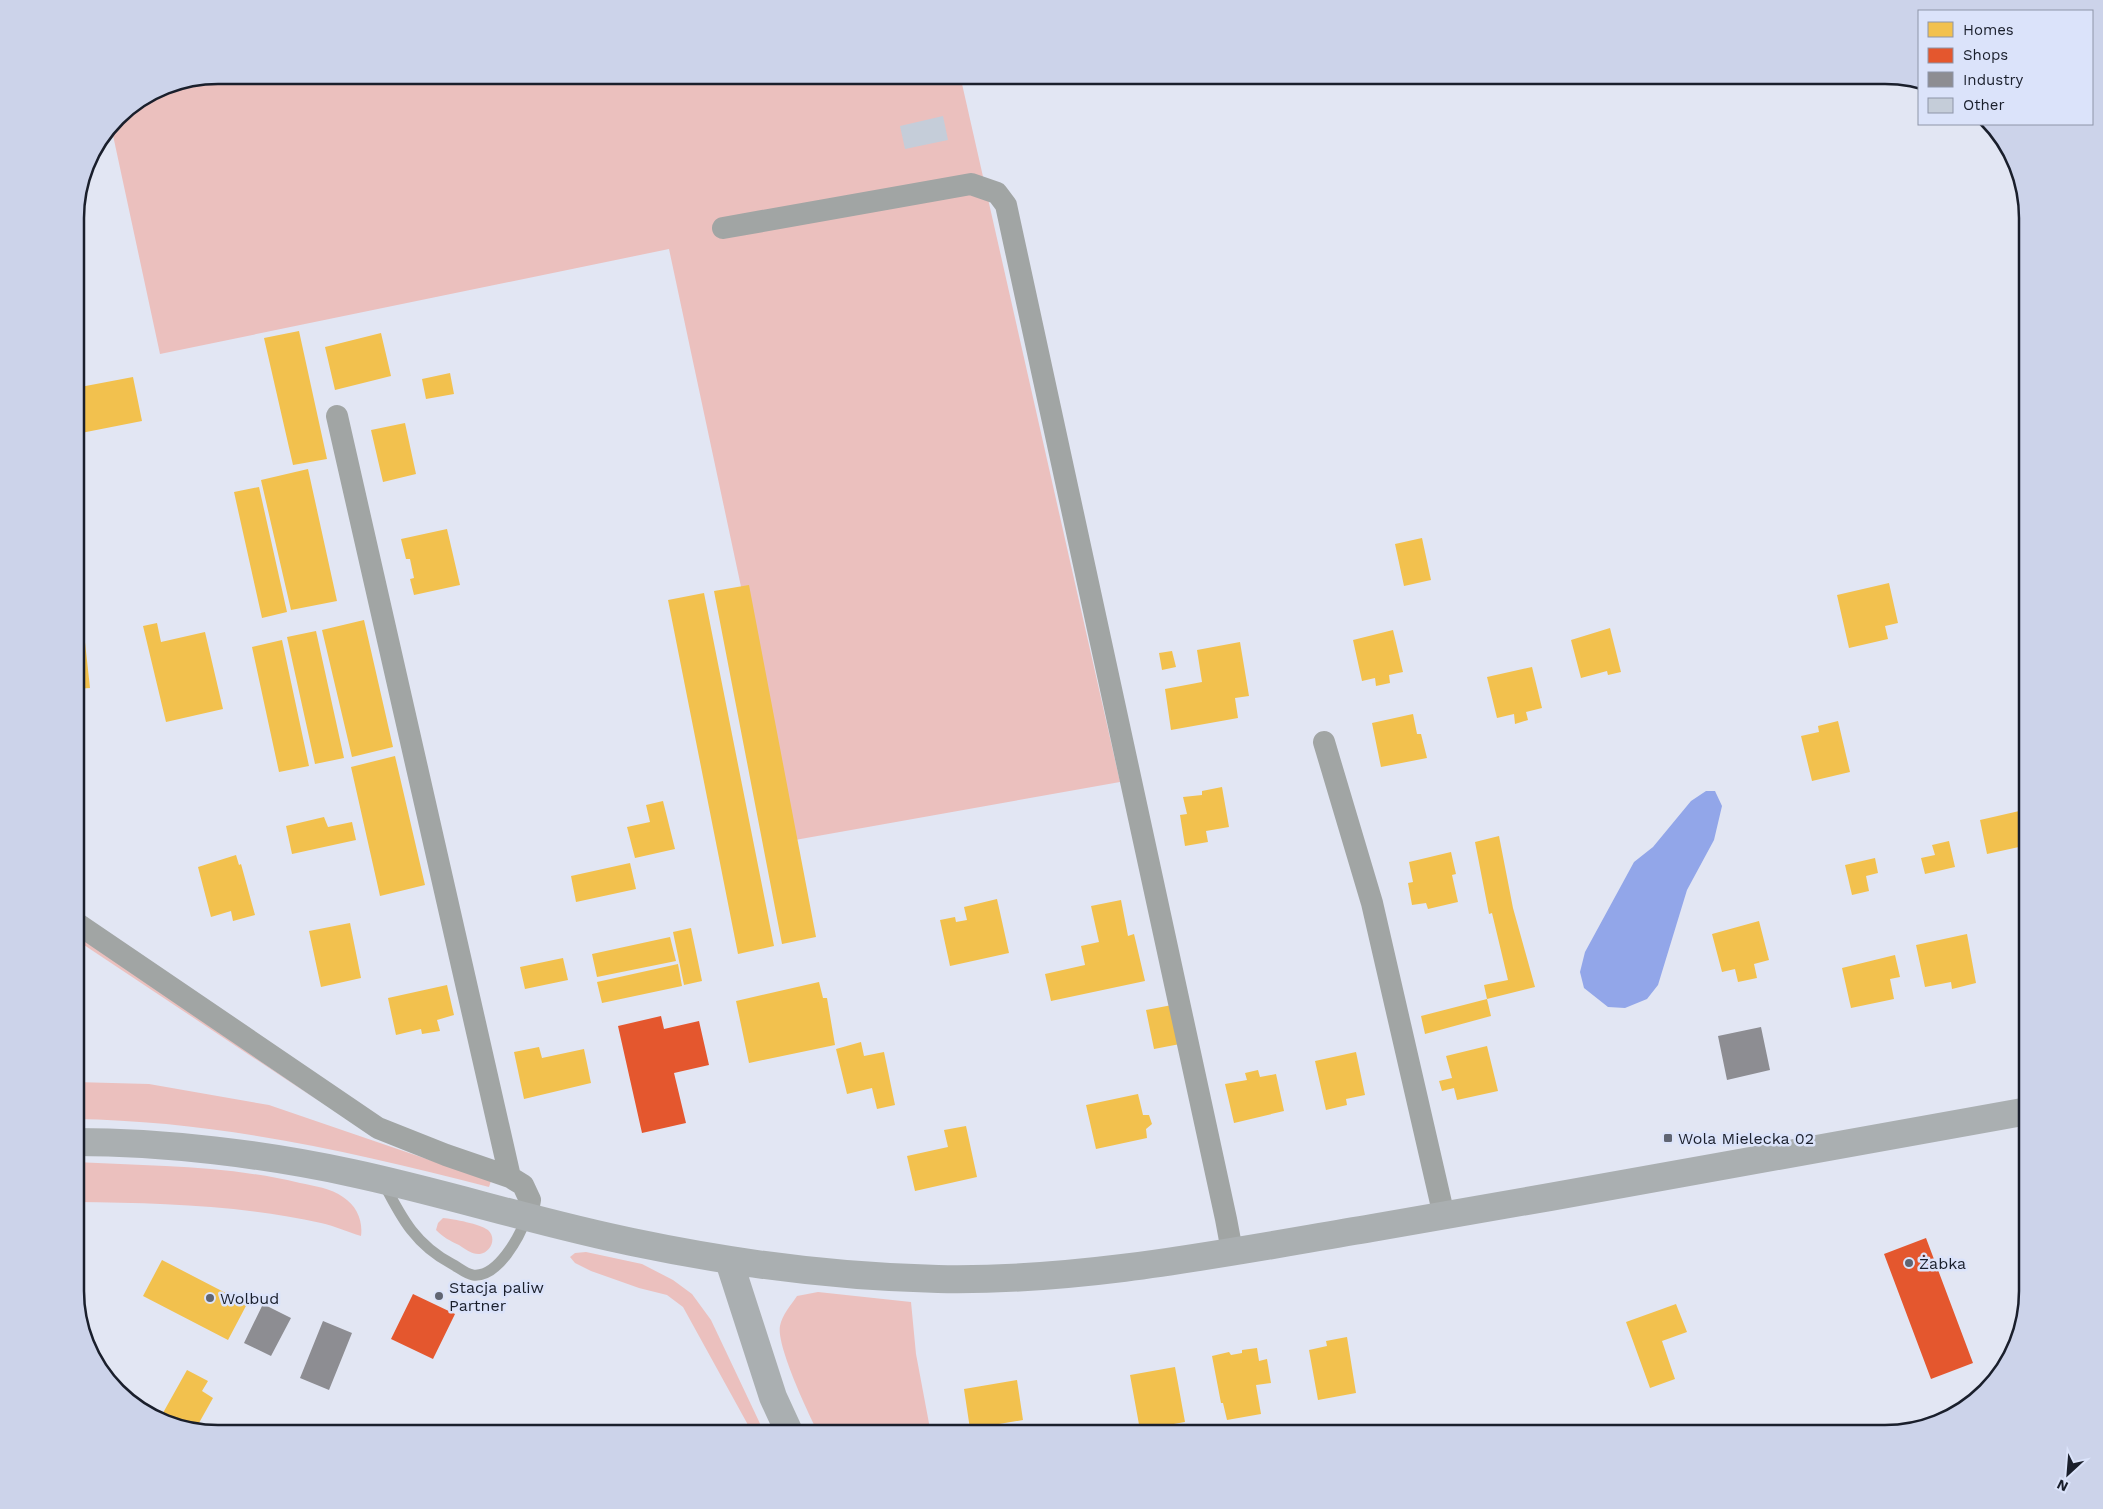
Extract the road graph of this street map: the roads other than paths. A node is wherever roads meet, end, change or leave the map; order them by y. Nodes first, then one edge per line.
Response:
1 (723, 228) dead end
2 (336, 416) dead end
3 (1324, 742) dead end
4 (84, 928) edge
5 (2019, 1113) edge
6 (84, 1142) edge
7 (510, 1177) junction
8 (382, 1180) junction
9 (528, 1216) junction
10 (1444, 1216) junction
11 (1232, 1252) junction
12 (730, 1261) junction
13 (786, 1425) edge

1 - 11 street
2 - 7 street
3 - 10 street
4 - 7 street
5 - 10 street
6 - 8 street
7 - 9 street
8 - 9 street
8 - 9 lane
9 - 12 street
10 - 11 street
11 - 12 street
12 - 13 street

